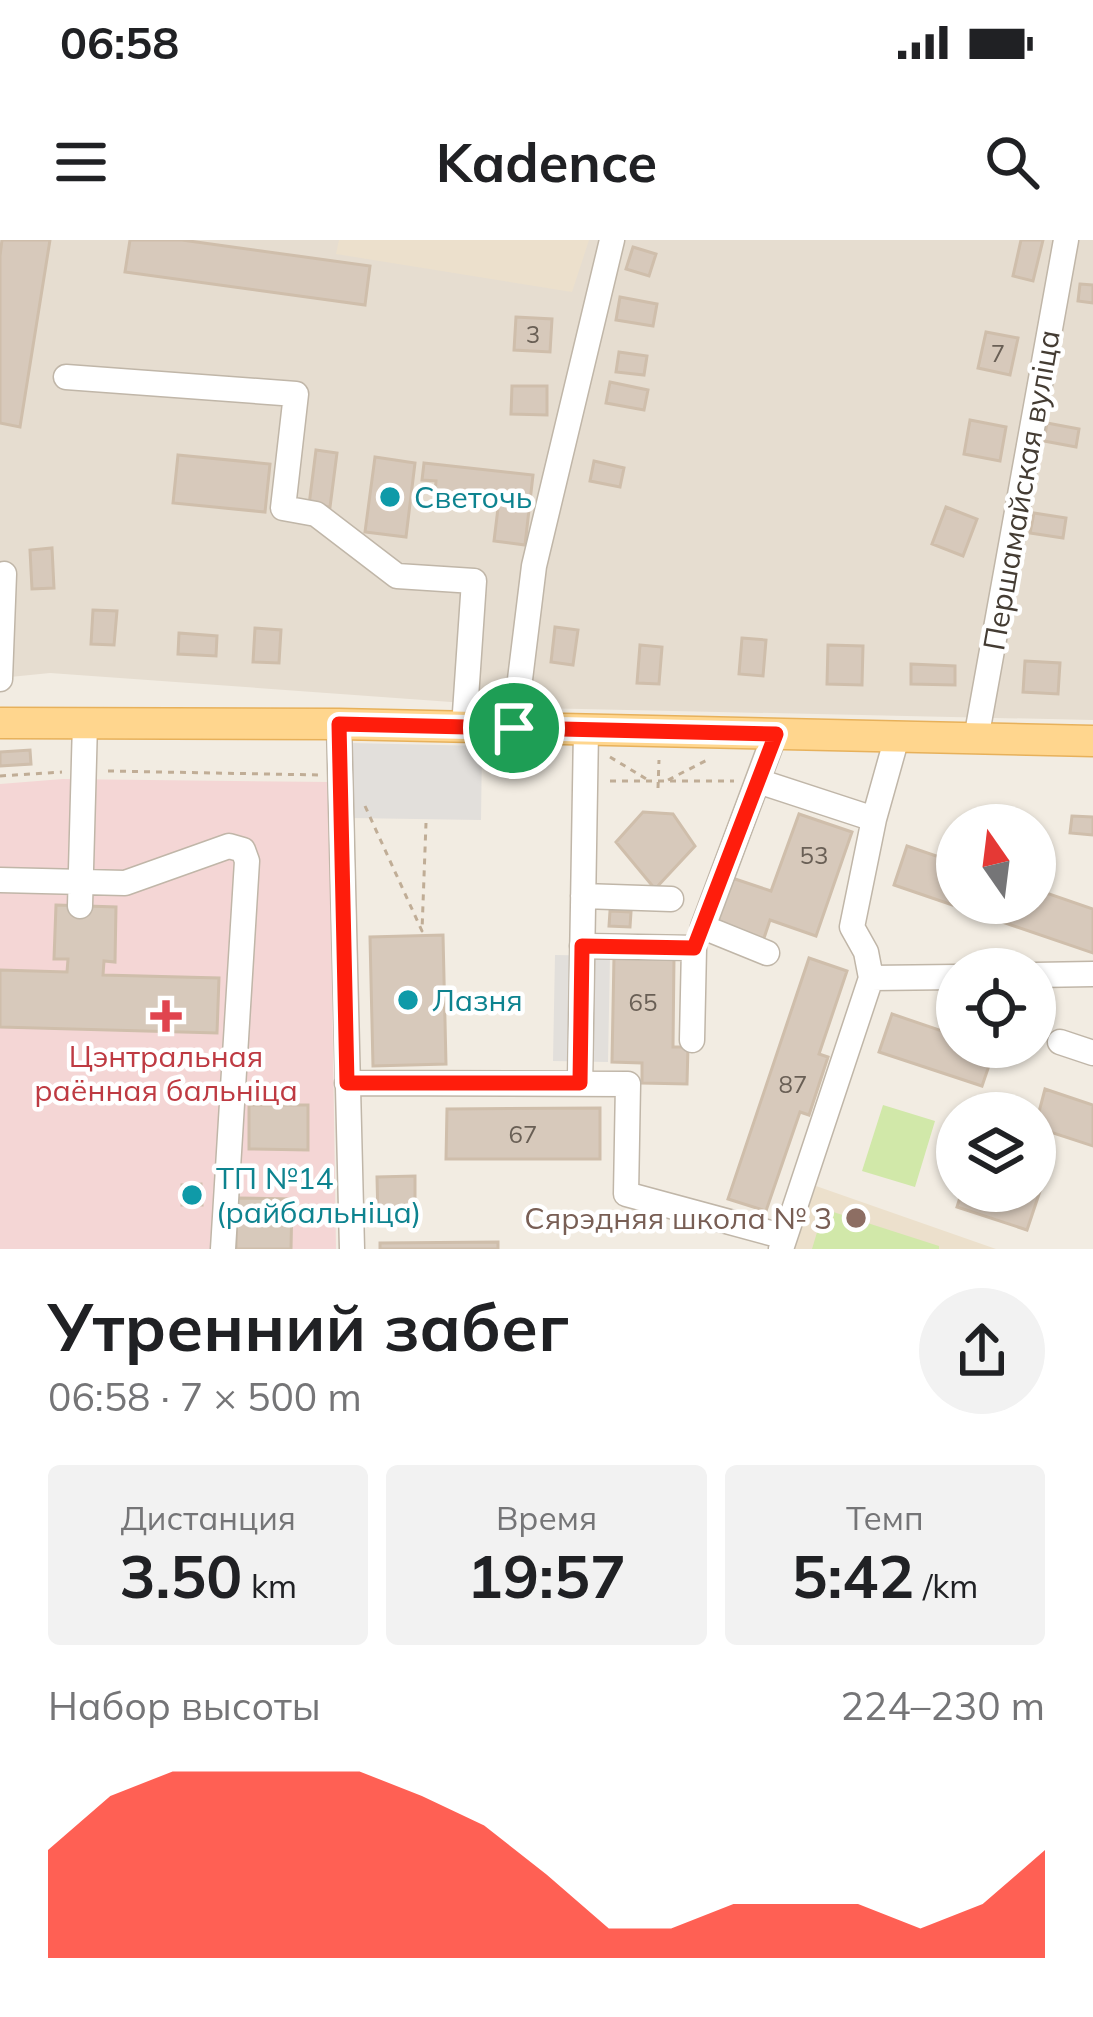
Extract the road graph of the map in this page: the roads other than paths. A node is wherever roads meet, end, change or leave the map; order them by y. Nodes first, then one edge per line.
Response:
1 (612, 240) edge
2 (1066, 240) edge
3 (66, 376) dead end
4 (4, 574) dead end
5 (0, 679) edge
6 (0, 724) edge
7 (85, 724) junction
8 (339, 724) junction
9 (464, 727) junction
10 (514, 728) junction
11 (776, 734) junction
12 (897, 737) junction
13 (591, 739) junction
14 (976, 740) junction
15 (1093, 741) edge
16 (758, 782) junction
17 (874, 819) junction
18 (0, 880) edge
19 (81, 894) junction
20 (583, 896) junction
21 (671, 899) dead end
22 (698, 938) junction
23 (582, 946) junction
24 (767, 952) dead end
25 (1093, 974) edge
26 (1056, 975) edge
27 (936, 977) edge
28 (871, 978) junction
29 (692, 1040) dead end
30 (1060, 1042) dead end
31 (1093, 1053) edge
32 (347, 1083) junction
33 (580, 1083) junction
34 (783, 1243) edge
35 (223, 1249) edge
36 (352, 1249) edge

1 - 10 street
2 - 14 street, Першамайская вуліца
3 - 9 street
4 - 5 street
6 - 7 main road
7 - 8 main road
7 - 19 street
8 - 9 main road
8 - 32 street
9 - 10 main road
10 - 13 main road
11 - 12 main road
11 - 13 main road
11 - 16 street
12 - 14 main road
12 - 17 street
13 - 20 street
14 - 15 main road
16 - 17 street
16 - 22 street
17 - 28 street
18 - 19 street
19 - 35 street
20 - 21 street
20 - 23 street
22 - 23 street
22 - 24 street
22 - 29 street
23 - 33 street
25 - 26 street
27 - 28 street
28 - 34 street
30 - 31 street
32 - 33 street
32 - 36 street
33 - 34 street

